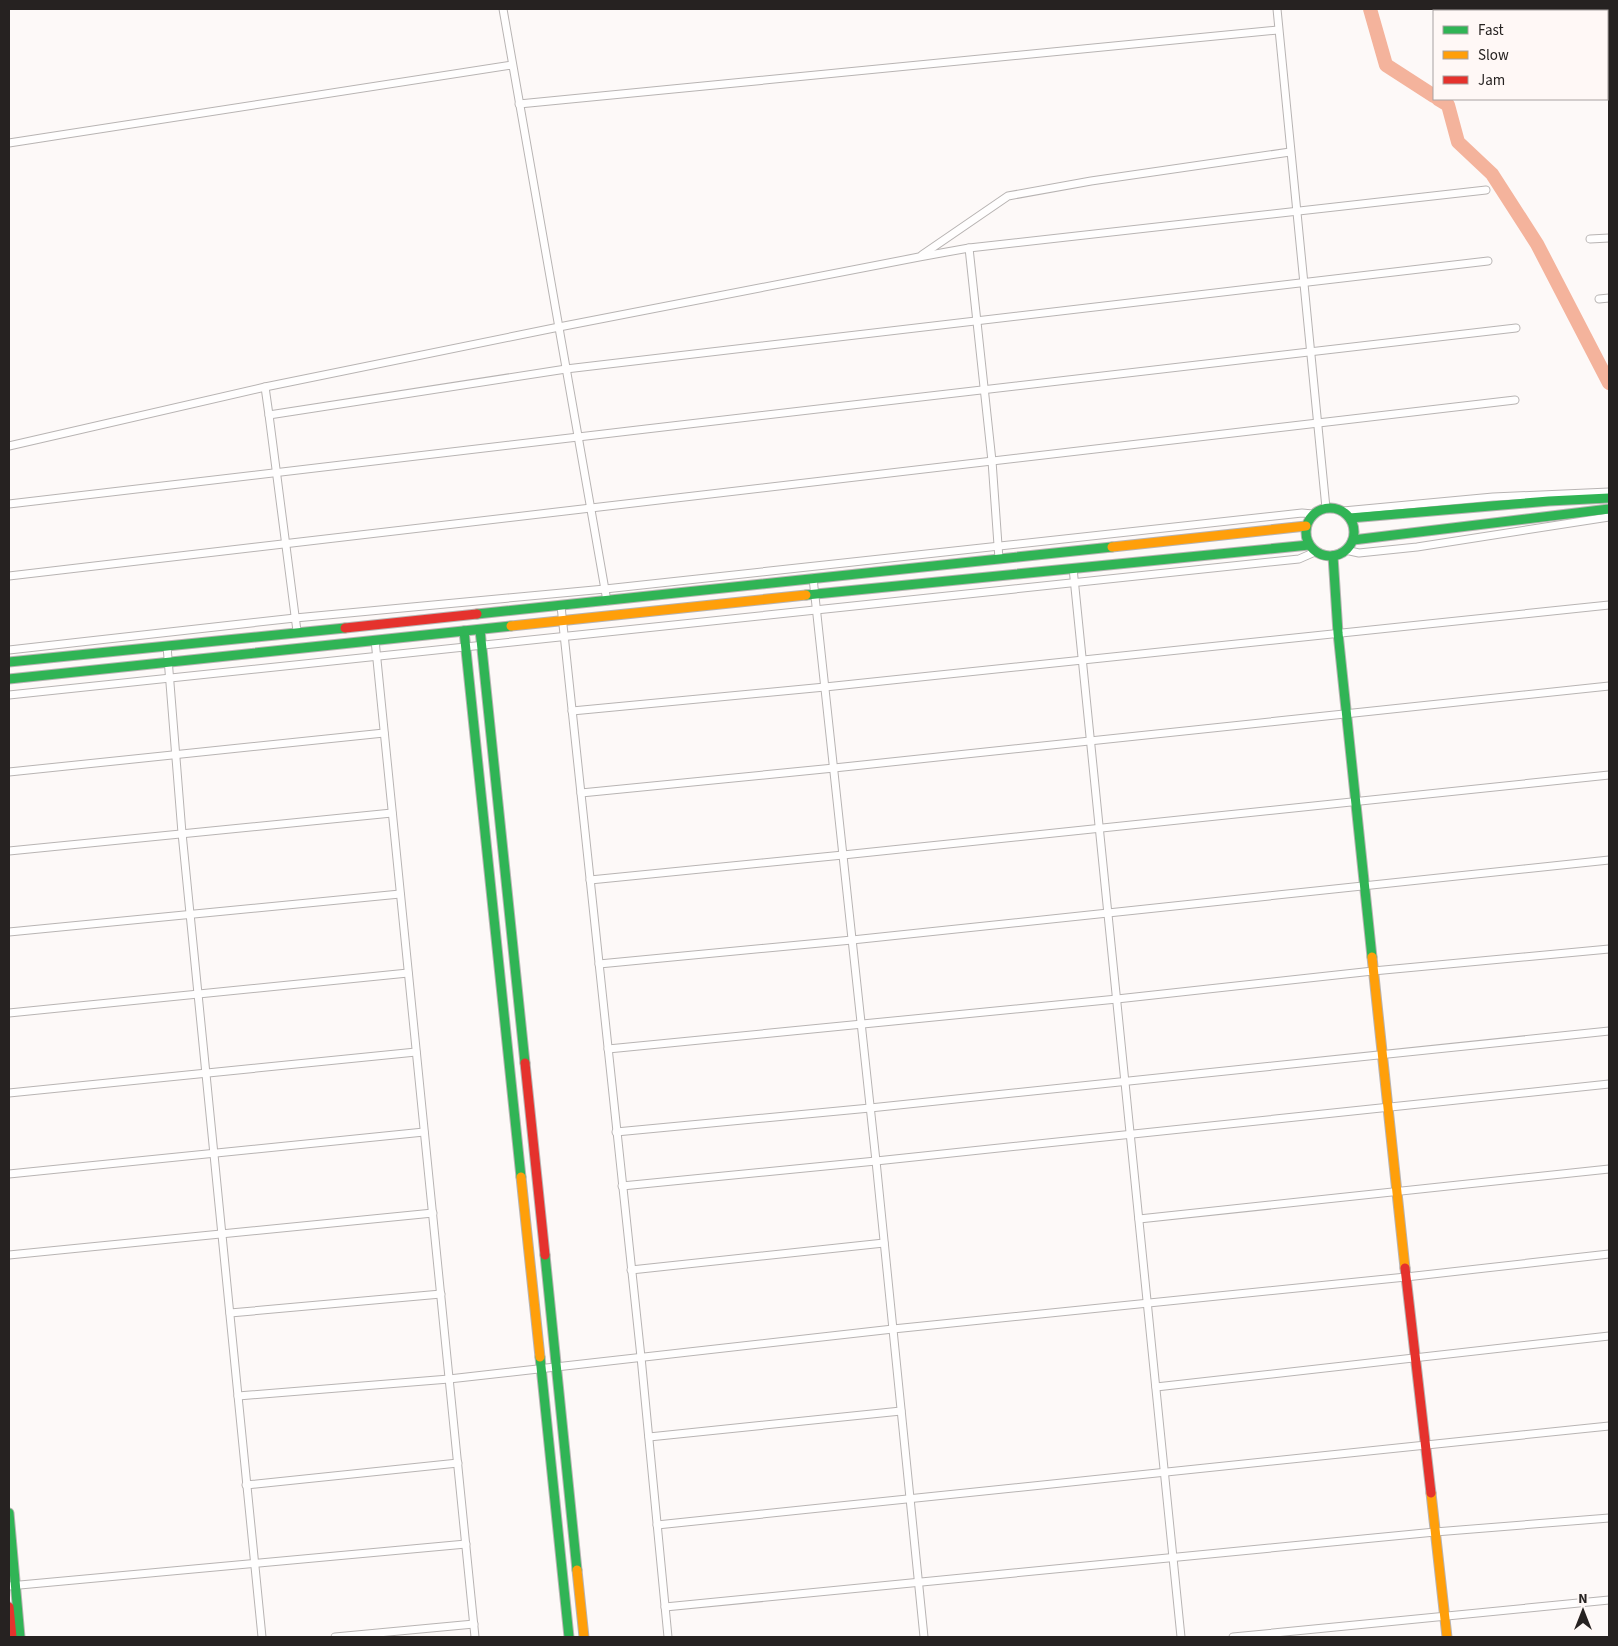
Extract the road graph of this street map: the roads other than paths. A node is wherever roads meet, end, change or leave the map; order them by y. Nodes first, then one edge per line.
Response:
1 (503, 9) edge
2 (1277, 9) edge
3 (1278, 30) junction
4 (512, 65) junction
5 (519, 104) junction
6 (9, 143) edge
7 (1290, 152) junction
8 (1486, 190) dead end
9 (1296, 212) junction
10 (1609, 238) edge
11 (1590, 240) dead end
12 (969, 248) junction
13 (919, 257) junction
14 (1488, 261) dead end
15 (1303, 283) junction
16 (1609, 298) edge
17 (1600, 300) dead end
18 (976, 321) junction
19 (558, 327) junction
20 (1516, 328) dead end
21 (1310, 353) junction
22 (566, 369) junction
23 (265, 387) junction
24 (985, 391) junction
25 (1515, 400) dead end
26 (269, 415) junction
27 (1317, 423) junction
28 (578, 438) junction
29 (9, 446) edge
30 (992, 461) junction
31 (276, 471) junction
32 (1609, 492) edge
33 (1609, 498) edge
34 (9, 504) edge
35 (590, 508) junction
36 (1326, 508) junction
37 (1609, 509) edge
38 (1313, 514) junction
39 (1347, 515) junction
40 (1609, 517) edge
41 (1306, 526) junction
42 (1353, 540) junction
43 (285, 544) junction
44 (998, 546) junction
45 (1312, 548) junction
46 (1345, 550) junction
47 (1333, 556) junction
48 (1000, 559) junction
49 (1073, 568) junction
50 (9, 576) edge
51 (813, 578) junction
52 (1074, 582) junction
53 (605, 589) junction
54 (815, 593) junction
55 (607, 602) junction
56 (1609, 605) edge
57 (561, 606) junction
58 (817, 609) junction
59 (295, 618) junction
60 (563, 622) junction
61 (480, 630) junction
62 (297, 631) junction
63 (464, 631) junction
64 (1338, 633) junction
65 (564, 636) junction
66 (375, 640) junction
67 (482, 645) junction
68 (167, 646) junction
69 (466, 646) junction
70 (9, 650) edge
71 (376, 656) junction
72 (1082, 660) junction
73 (9, 662) edge
74 (168, 662) junction
75 (169, 678) junction
76 (9, 679) edge
77 (1609, 686) edge
78 (825, 687) junction
79 (9, 696) edge
80 (572, 711) junction
81 (1346, 714) junction
82 (384, 733) junction
83 (1090, 740) junction
84 (177, 754) junction
85 (834, 768) junction
86 (9, 772) edge
87 (1609, 774) edge
88 (581, 794) junction
89 (1355, 801) junction
90 (392, 813) junction
91 (1099, 828) junction
92 (182, 832) junction
93 (9, 851) edge
94 (843, 855) junction
95 (1609, 860) edge
96 (590, 880) junction
97 (1364, 886) junction
98 (400, 894) junction
99 (1108, 912) junction
100 (191, 914) junction
101 (9, 932) edge
102 (852, 940) junction
103 (1609, 949) edge
104 (599, 964) junction
105 (1373, 971) junction
106 (408, 973) junction
107 (198, 994) junction
108 (1117, 999) junction
109 (9, 1013) edge
110 (861, 1024) junction
111 (1609, 1031) edge
112 (608, 1049) junction
113 (416, 1052) junction
114 (1382, 1055) junction
115 (206, 1073) junction
116 (1125, 1081) junction
117 (1609, 1084) edge
118 (9, 1093) edge
119 (1388, 1107) junction
120 (870, 1108) junction
121 (424, 1132) junction
122 (616, 1132) junction
123 (1130, 1135) junction
124 (214, 1154) junction
125 (876, 1161) junction
126 (1609, 1169) edge
127 (9, 1174) edge
128 (622, 1186) junction
129 (1397, 1191) junction
130 (432, 1213) junction
131 (1139, 1219) junction
132 (222, 1233) junction
133 (884, 1243) junction
134 (1609, 1254) edge
135 (9, 1256) edge
136 (631, 1270) junction
137 (1406, 1277) junction
138 (441, 1294) junction
139 (1147, 1303) junction
140 (230, 1313) junction
141 (893, 1329) junction
142 (1609, 1336) edge
143 (641, 1357) junction
144 (1415, 1358) junction
145 (555, 1367) junction
146 (540, 1368) junction
147 (449, 1378) junction
148 (1156, 1387) junction
149 (238, 1396) junction
150 (901, 1411) junction
151 (1609, 1426) edge
152 (648, 1437) junction
153 (1425, 1446) junction
154 (458, 1463) junction
155 (1165, 1473) junction
156 (246, 1485) junction
157 (910, 1498) junction
158 (9, 1513) edge
159 (1609, 1518) edge
160 (657, 1525) junction
161 (1435, 1532) junction
162 (466, 1544) junction
163 (1173, 1558) junction
164 (254, 1562) junction
165 (918, 1583) junction
166 (12, 1585) edge
167 (1609, 1600) edge
168 (9, 1607) edge
169 (665, 1607) junction
170 (1444, 1616) junction
171 (474, 1624) junction
172 (12, 1637) edge
173 (20, 1637) edge
174 (262, 1637) edge
175 (335, 1637) edge
176 (475, 1637) edge
177 (569, 1637) edge
178 (584, 1637) edge
179 (668, 1637) edge
180 (924, 1637) edge
181 (1181, 1637) edge
182 (1233, 1637) edge
183 (1447, 1637) edge

1 - 4 street
2 - 3 street
3 - 5 street
3 - 7 street
4 - 5 street
4 - 6 street
5 - 19 street
7 - 9 street
7 - 13 street
8 - 9 street
9 - 12 street
9 - 15 street
10 - 11 street
12 - 13 street
12 - 18 street
13 - 19 street
14 - 15 street
15 - 18 street
15 - 21 street
16 - 17 street
18 - 22 street
18 - 24 street
19 - 22 street
19 - 23 street
20 - 21 street
21 - 24 street
21 - 27 street
22 - 26 street
22 - 28 street
23 - 26 street
23 - 29 street
24 - 28 street
24 - 30 street
25 - 27 street
26 - 31 street
27 - 30 street
27 - 36 street
28 - 31 street
28 - 35 street
30 - 35 street
30 - 44 street
31 - 34 street
31 - 43 street
32 - 39 street
33 - 39 main road
35 - 43 street
35 - 53 street
36 - 38 main road
36 - 39 main road
37 - 42 main road
38 - 41 main road
38 - 44 street
39 - 42 main road
40 - 46 street
41 - 45 main road
41 - 48 main road
42 - 46 main road
43 - 50 street
43 - 59 street
44 - 48 street
44 - 53 street
45 - 47 main road
45 - 49 main road
45 - 52 street
46 - 47 main road
47 - 64 main road
48 - 51 main road
49 - 52 street
49 - 54 main road
51 - 54 street
51 - 55 main road
52 - 58 street
52 - 72 street
53 - 55 street
53 - 59 street
54 - 58 street
54 - 60 main road
55 - 57 main road
56 - 64 street
57 - 60 street
57 - 62 main road
58 - 65 street
58 - 78 street
59 - 62 street
59 - 70 street
60 - 61 main road
60 - 65 street
61 - 63 main road
61 - 67 main road
62 - 68 main road
63 - 66 main road
63 - 69 main road
64 - 72 street
64 - 81 main road
65 - 67 street
65 - 80 street
66 - 71 street
66 - 74 main road
67 - 69 street
67 - 145 main road
68 - 73 main road
68 - 74 street
69 - 71 street
69 - 146 main road
71 - 75 street
71 - 82 street
72 - 78 street
72 - 83 street
74 - 75 street
74 - 76 main road
75 - 79 street
75 - 84 street
77 - 81 street
78 - 80 street
78 - 85 street
80 - 88 street
81 - 83 street
81 - 89 main road
82 - 84 street
82 - 90 street
83 - 85 street
83 - 91 street
84 - 86 street
84 - 92 street
85 - 88 street
85 - 94 street
87 - 89 street
88 - 96 street
89 - 91 street
89 - 97 main road
90 - 92 street
90 - 98 street
91 - 94 street
91 - 99 street
92 - 93 street
92 - 100 street
94 - 96 street
94 - 102 street
95 - 97 street
96 - 104 street
97 - 99 street
97 - 105 main road
98 - 100 street
98 - 106 street
99 - 102 street
99 - 108 street
100 - 101 street
100 - 107 street
102 - 104 street
102 - 110 street
103 - 105 street
104 - 112 street
105 - 108 street
105 - 114 main road
106 - 107 street
106 - 113 street
107 - 109 street
107 - 115 street
108 - 110 street
108 - 116 street
110 - 112 street
110 - 120 street
111 - 114 street
112 - 122 street
113 - 115 street
113 - 121 street
114 - 116 street
114 - 119 main road
115 - 118 street
115 - 124 street
116 - 120 street
116 - 123 street
117 - 119 street
119 - 123 street
119 - 129 main road
120 - 122 street
120 - 125 street
121 - 124 street
121 - 130 street
122 - 128 street
123 - 125 street
123 - 131 street
124 - 127 street
124 - 132 street
125 - 128 street
125 - 133 street
126 - 129 street
128 - 136 street
129 - 131 street
129 - 137 main road
130 - 132 street
130 - 138 street
131 - 139 street
132 - 135 street
132 - 140 street
133 - 136 street
133 - 141 street
134 - 137 street
136 - 143 street
137 - 139 street
137 - 144 main road
138 - 140 street
138 - 147 street
139 - 141 street
139 - 148 street
140 - 149 street
141 - 143 street
141 - 150 street
142 - 144 street
143 - 145 street
143 - 152 street
144 - 148 street
144 - 153 main road
145 - 146 street
145 - 178 main road
146 - 147 street
146 - 177 main road
147 - 149 street
147 - 154 street
148 - 155 street
149 - 156 street
150 - 152 street
150 - 157 street
151 - 153 street
152 - 160 street
153 - 155 street
153 - 161 main road
154 - 156 street
154 - 162 street
155 - 157 street
155 - 163 street
156 - 164 street
157 - 160 street
157 - 165 street
158 - 166 main road
159 - 161 street
160 - 169 street
161 - 163 street
161 - 170 main road
162 - 164 street
162 - 171 street
163 - 165 street
163 - 181 street
164 - 166 street
164 - 174 street
165 - 169 street
165 - 180 street
166 - 173 main road
167 - 170 street
168 - 172 main road
169 - 179 street
170 - 182 street
170 - 183 main road
171 - 175 street
171 - 176 street

